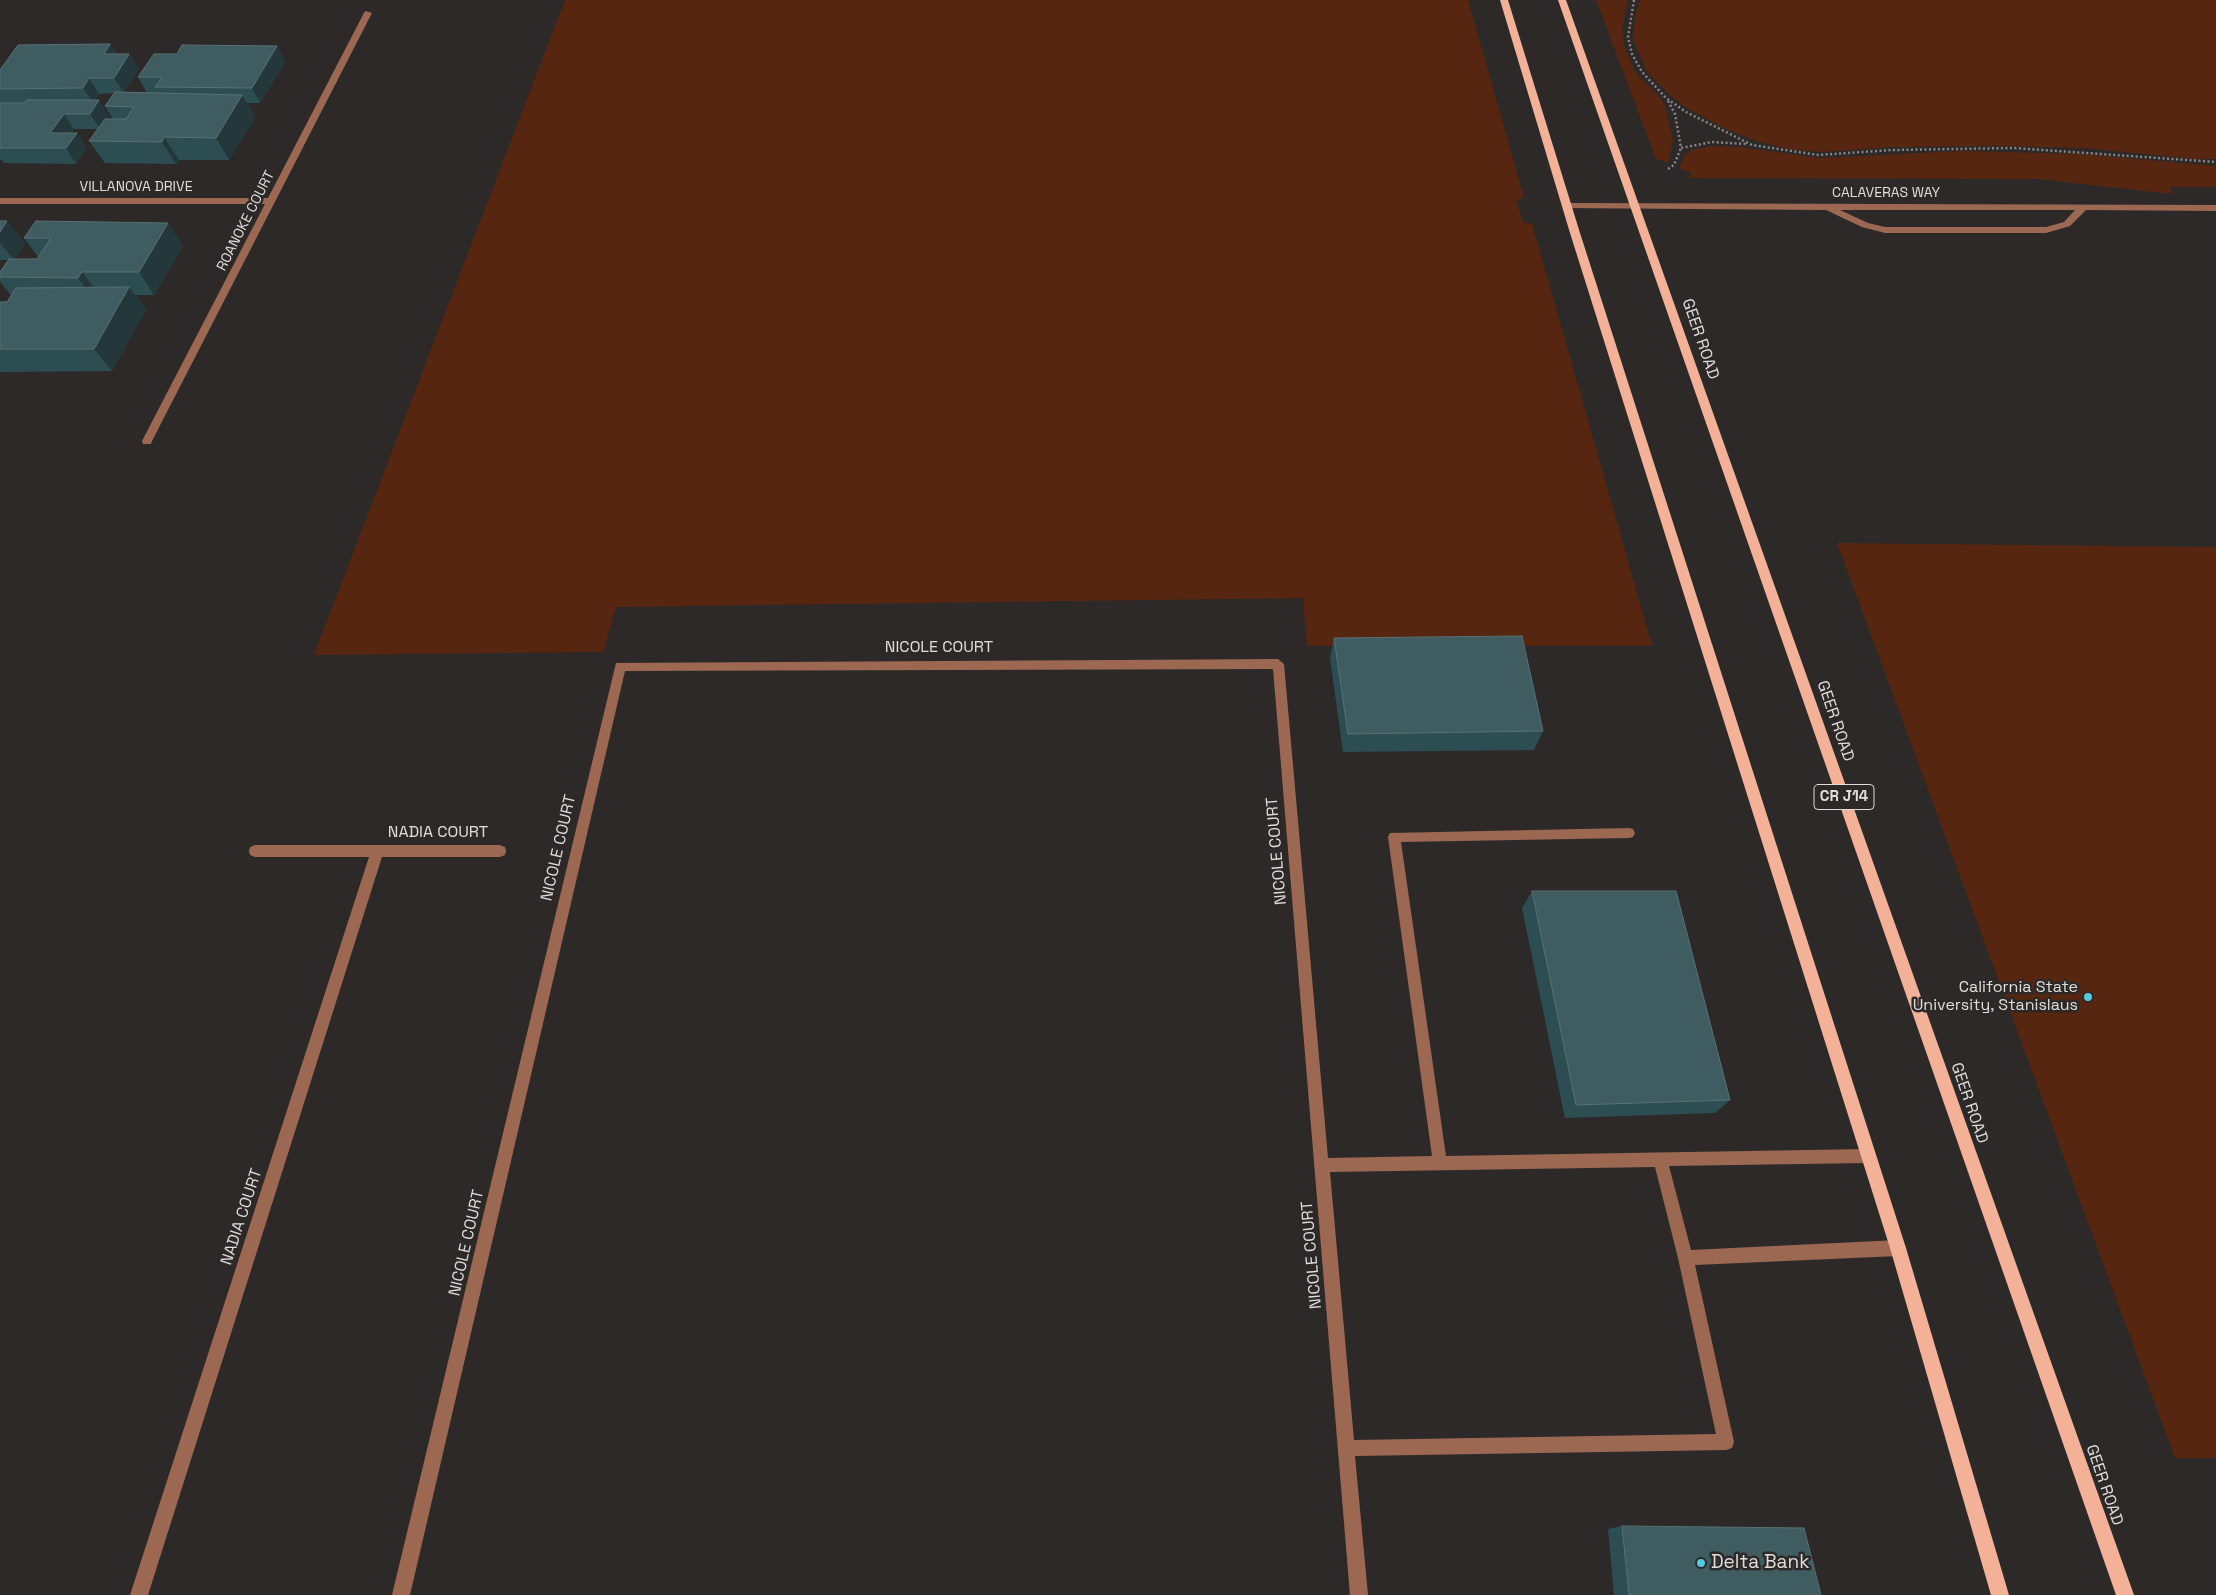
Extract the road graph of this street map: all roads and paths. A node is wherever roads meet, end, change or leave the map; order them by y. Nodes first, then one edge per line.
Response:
1 (1504, 0) edge
2 (1562, 0) edge
3 (1634, 0) edge
4 (368, 13) dead end
5 (1666, 98) junction
6 (1752, 145) junction
7 (1681, 148) junction
8 (2216, 162) edge
9 (1668, 169) dead end
10 (0, 201) edge
11 (272, 201) junction
12 (1567, 206) junction
13 (1636, 206) junction
14 (1825, 206) junction
15 (2084, 207) junction
16 (2213, 207) edge
17 (148, 441) dead end
18 (1629, 833) dead end
19 (255, 850) dead end
20 (377, 850) junction
21 (500, 851) dead end
22 (1868, 1156) junction
23 (1660, 1159) junction
24 (1440, 1163) junction
25 (1322, 1165) junction
26 (1898, 1248) junction
27 (1686, 1258) junction
28 (1346, 1448) junction
29 (139, 1595) edge
30 (401, 1595) edge
31 (1359, 1595) edge
32 (2000, 1595) edge
33 (2125, 1595) edge

1 - 12 main road
2 - 13 main road, GEER ROAD / CR J14
3 - 5 path
4 - 11 street, ROANOKE COURT
5 - 6 path
5 - 7 path
6 - 7 path
6 - 8 path
7 - 9 path
10 - 11 street, VILLANOVA DRIVE
11 - 17 street, ROANOKE COURT
12 - 13 street, CALAVERAS WAY
12 - 22 main road
13 - 14 street, CALAVERAS WAY
13 - 33 main road, GEER ROAD / CR J14
14 - 15 street, CALAVERAS WAY
14 - 15 street
15 - 16 street, CALAVERAS WAY
18 - 24 street
19 - 20 street, NADIA COURT
20 - 21 street, NADIA COURT
20 - 29 street, NADIA COURT
22 - 23 street
22 - 26 main road
23 - 24 street
23 - 27 street
24 - 25 street
25 - 28 street, NICOLE COURT
25 - 30 street, NICOLE COURT
26 - 27 street
26 - 32 main road
27 - 28 street
28 - 31 street, NICOLE COURT

